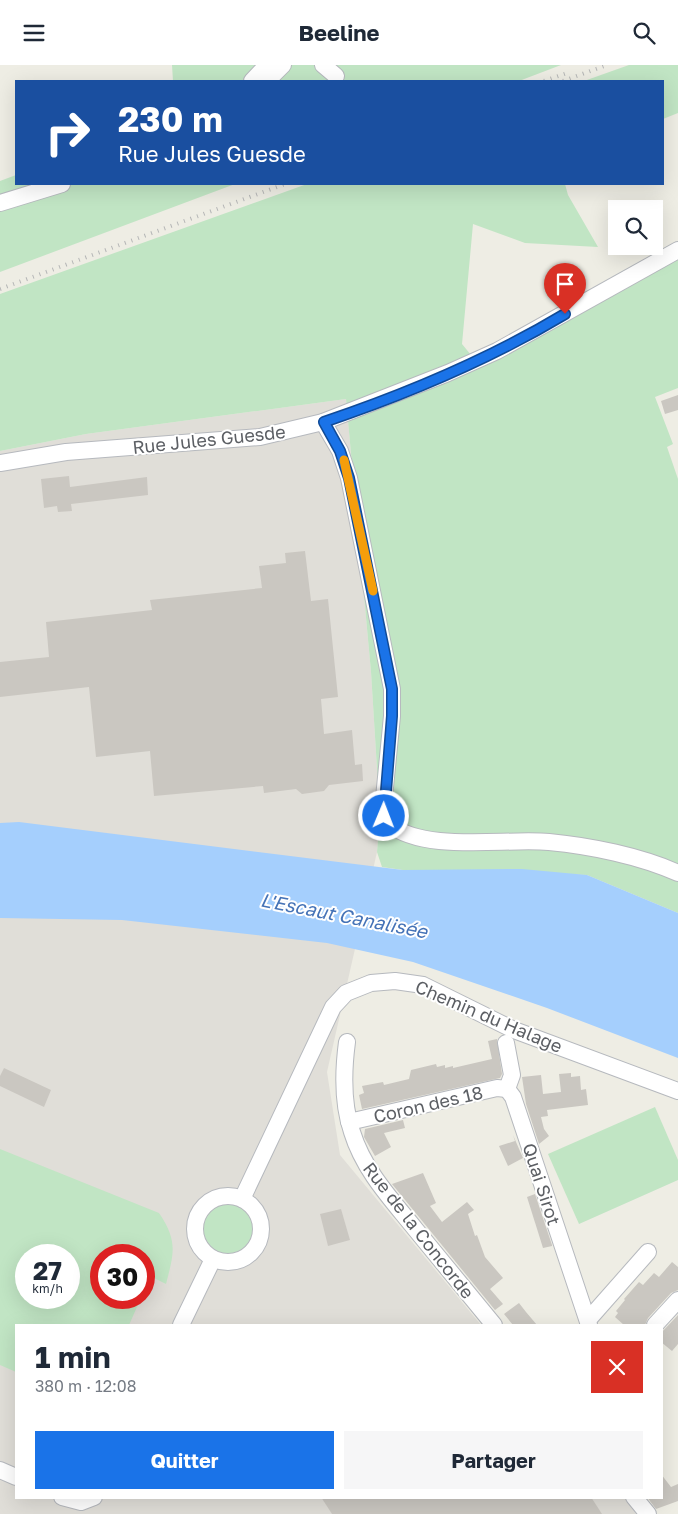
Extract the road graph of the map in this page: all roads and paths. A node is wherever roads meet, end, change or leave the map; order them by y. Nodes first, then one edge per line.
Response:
1 (267, 65) edge
2 (283, 65) edge
3 (323, 65) edge
4 (336, 77) dead end
5 (253, 80) edge
6 (268, 80) edge
7 (59, 185) edge
8 (0, 203) edge
9 (678, 250) edge
10 (324, 422) junction
11 (0, 463) edge
12 (678, 873) edge
13 (347, 1042) dead end
14 (506, 1043) dead end
15 (507, 1089) junction
16 (678, 1091) edge
17 (349, 1122) junction
18 (242, 1199) junction
19 (648, 1252) dead end
20 (212, 1259) junction
21 (678, 1300) edge
22 (588, 1323) edge
23 (181, 1324) edge
24 (493, 1324) edge
25 (656, 1324) edge
26 (0, 1470) edge
27 (15, 1477) edge
28 (70, 1499) edge
29 (89, 1499) edge
30 (636, 1499) edge
31 (648, 1514) edge

1 - 5 street
2 - 6 street
3 - 4 street
7 - 8 street
9 - 10 street, Rue Jules Guesde
10 - 11 street, Rue Jules Guesde
10 - 12 street
13 - 17 street, Rue de la Concorde
14 - 15 street
15 - 17 street, Coron des 18
15 - 22 street, Quai Sirot
16 - 18 street, Chemin du Halage
17 - 24 street, Rue de la Concorde
18 - 20 street
18 - 20 street
19 - 22 street
20 - 23 street
21 - 25 street
26 - 27 street
28 - 29 street
30 - 31 street

